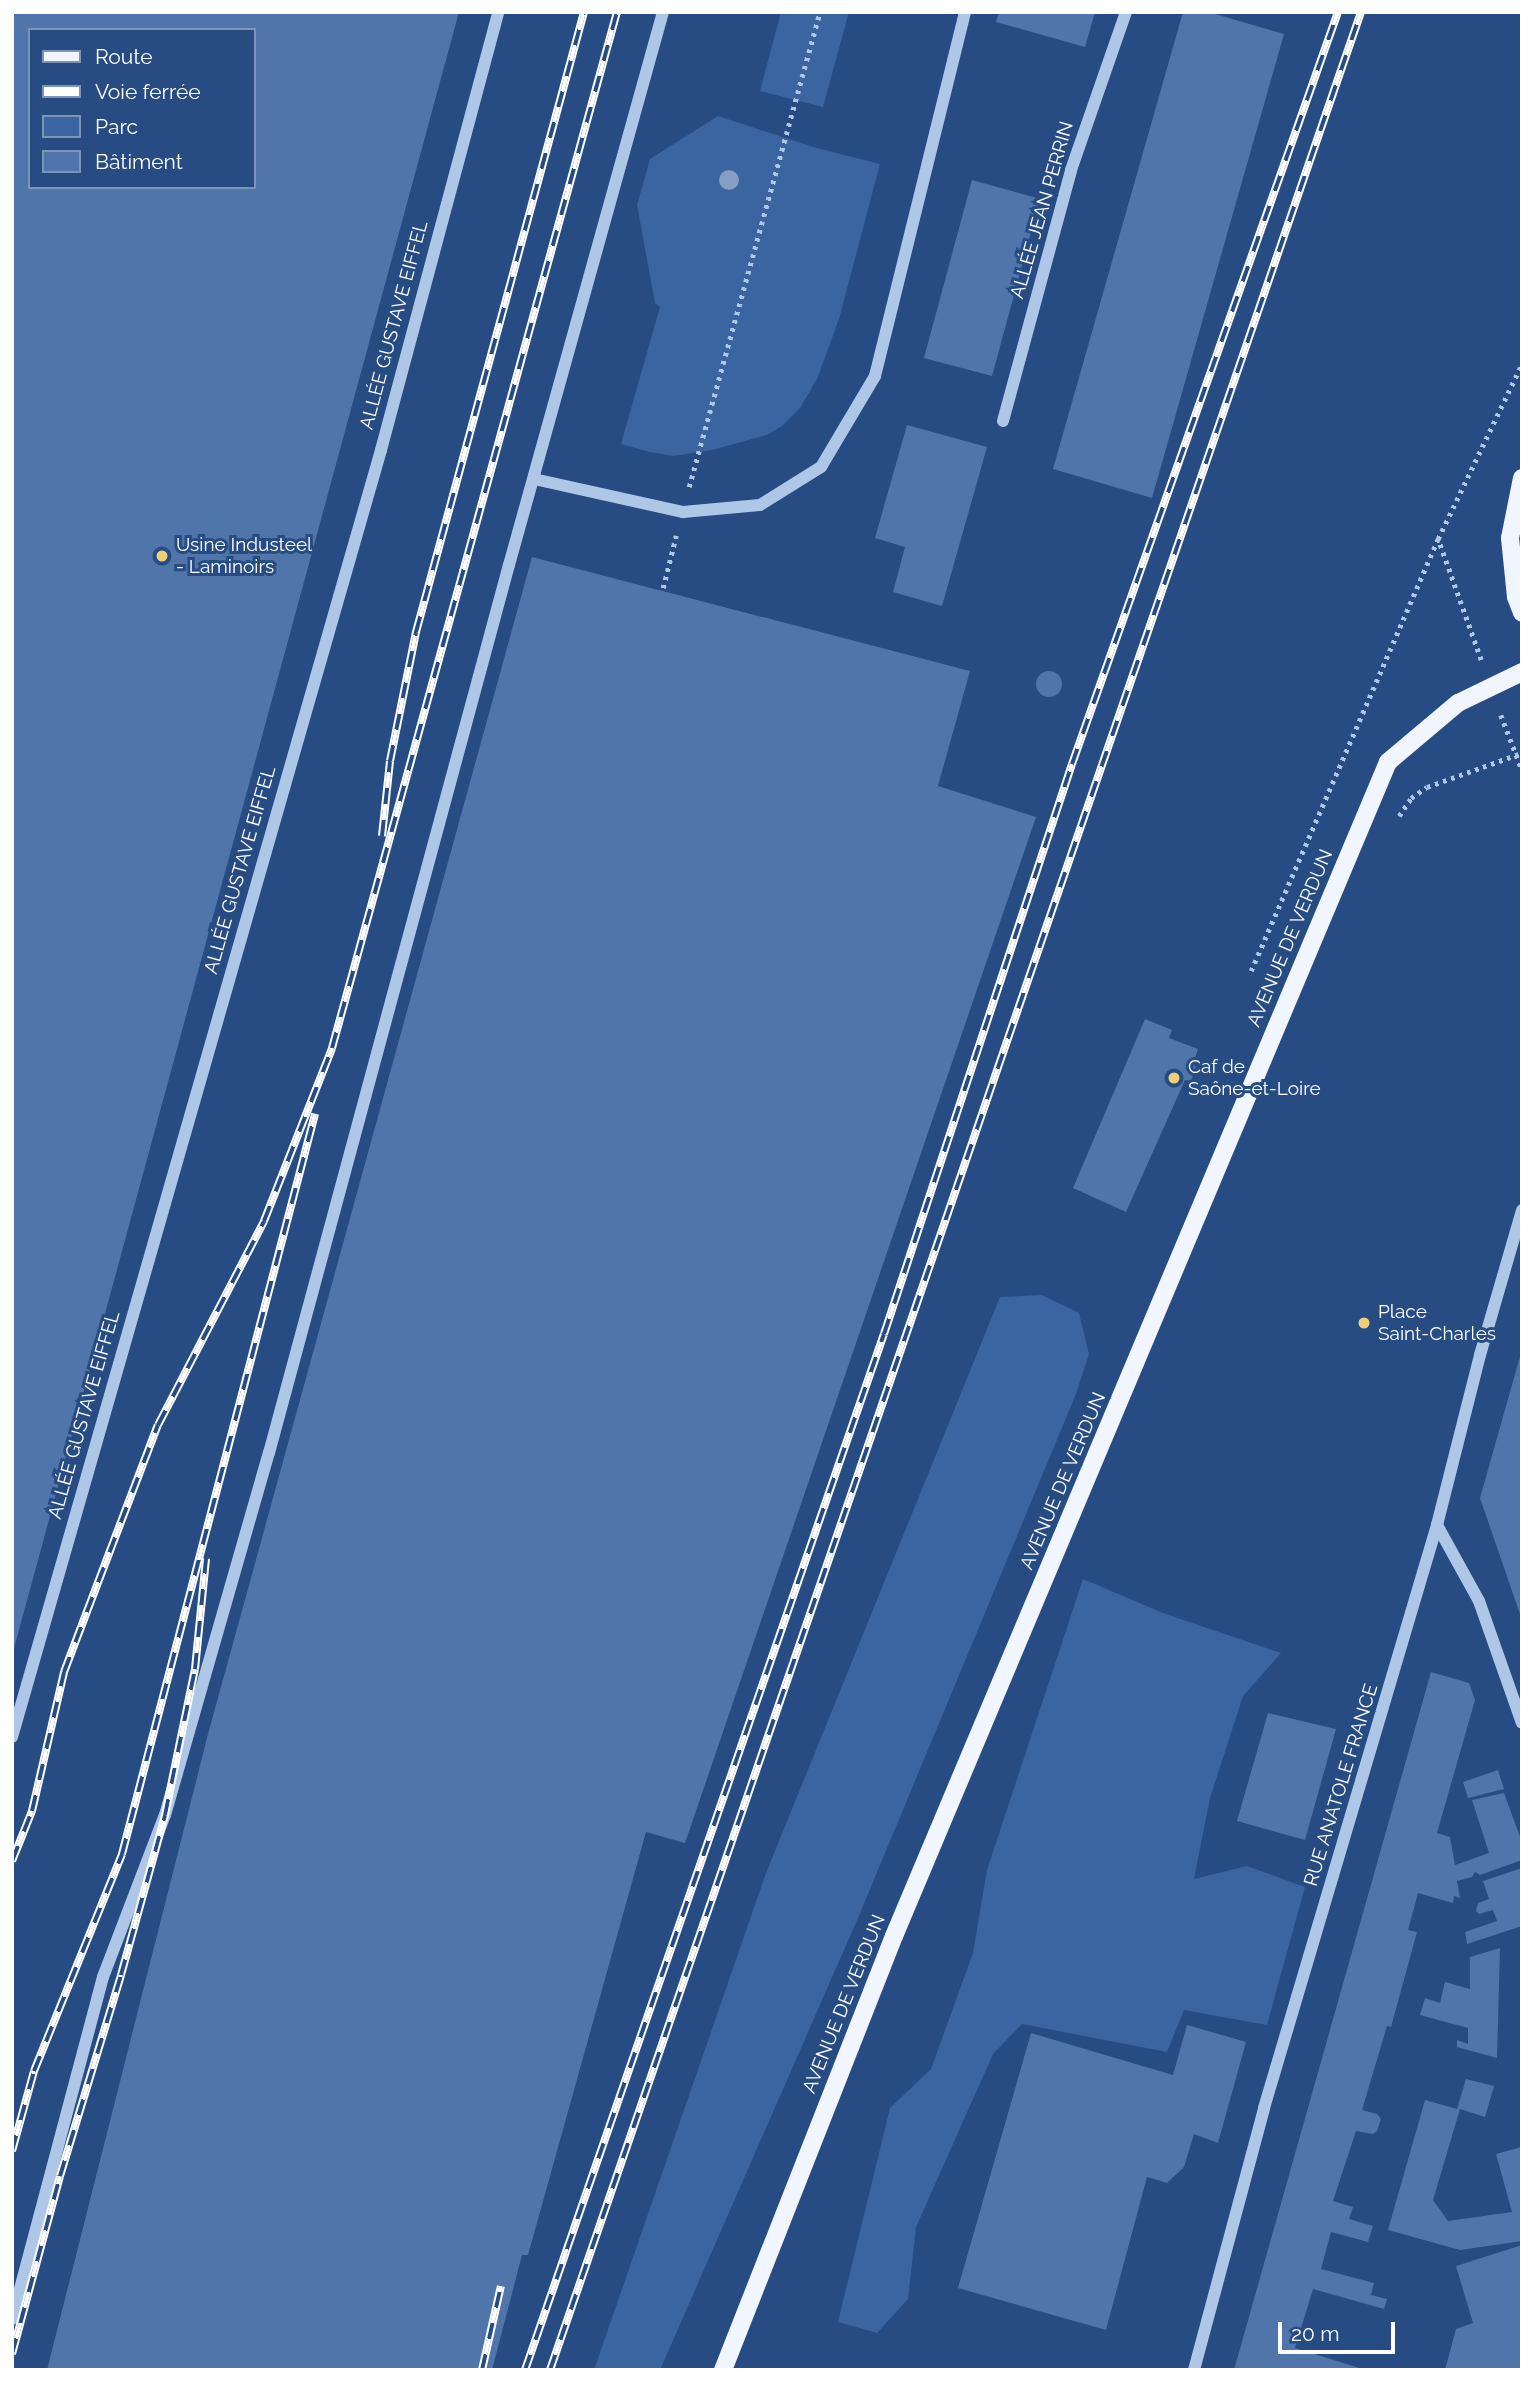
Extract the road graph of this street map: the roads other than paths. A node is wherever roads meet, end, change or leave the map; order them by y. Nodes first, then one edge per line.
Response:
1 (498, 12) edge
2 (663, 12) edge
3 (965, 12) edge
4 (1126, 12) edge
5 (1003, 421) dead end
6 (1522, 478) edge
7 (534, 479) junction
8 (1522, 613) edge
9 (1522, 672) edge
10 (1522, 1210) edge
11 (1437, 1525) junction
12 (1522, 1723) edge
13 (12, 1737) edge
14 (12, 2319) edge
15 (723, 2370) edge
16 (1194, 2370) edge

1 - 13 street, ALLÉE GUSTAVE EIFFEL
2 - 7 street
3 - 7 street
4 - 5 street, ALLÉE JEAN PERRIN
6 - 8 main road
7 - 14 street
9 - 15 main road, AVENUE DE VERDUN
10 - 11 street, RUE ANATOLE FRANCE
11 - 12 street
11 - 16 street, RUE ANATOLE FRANCE

